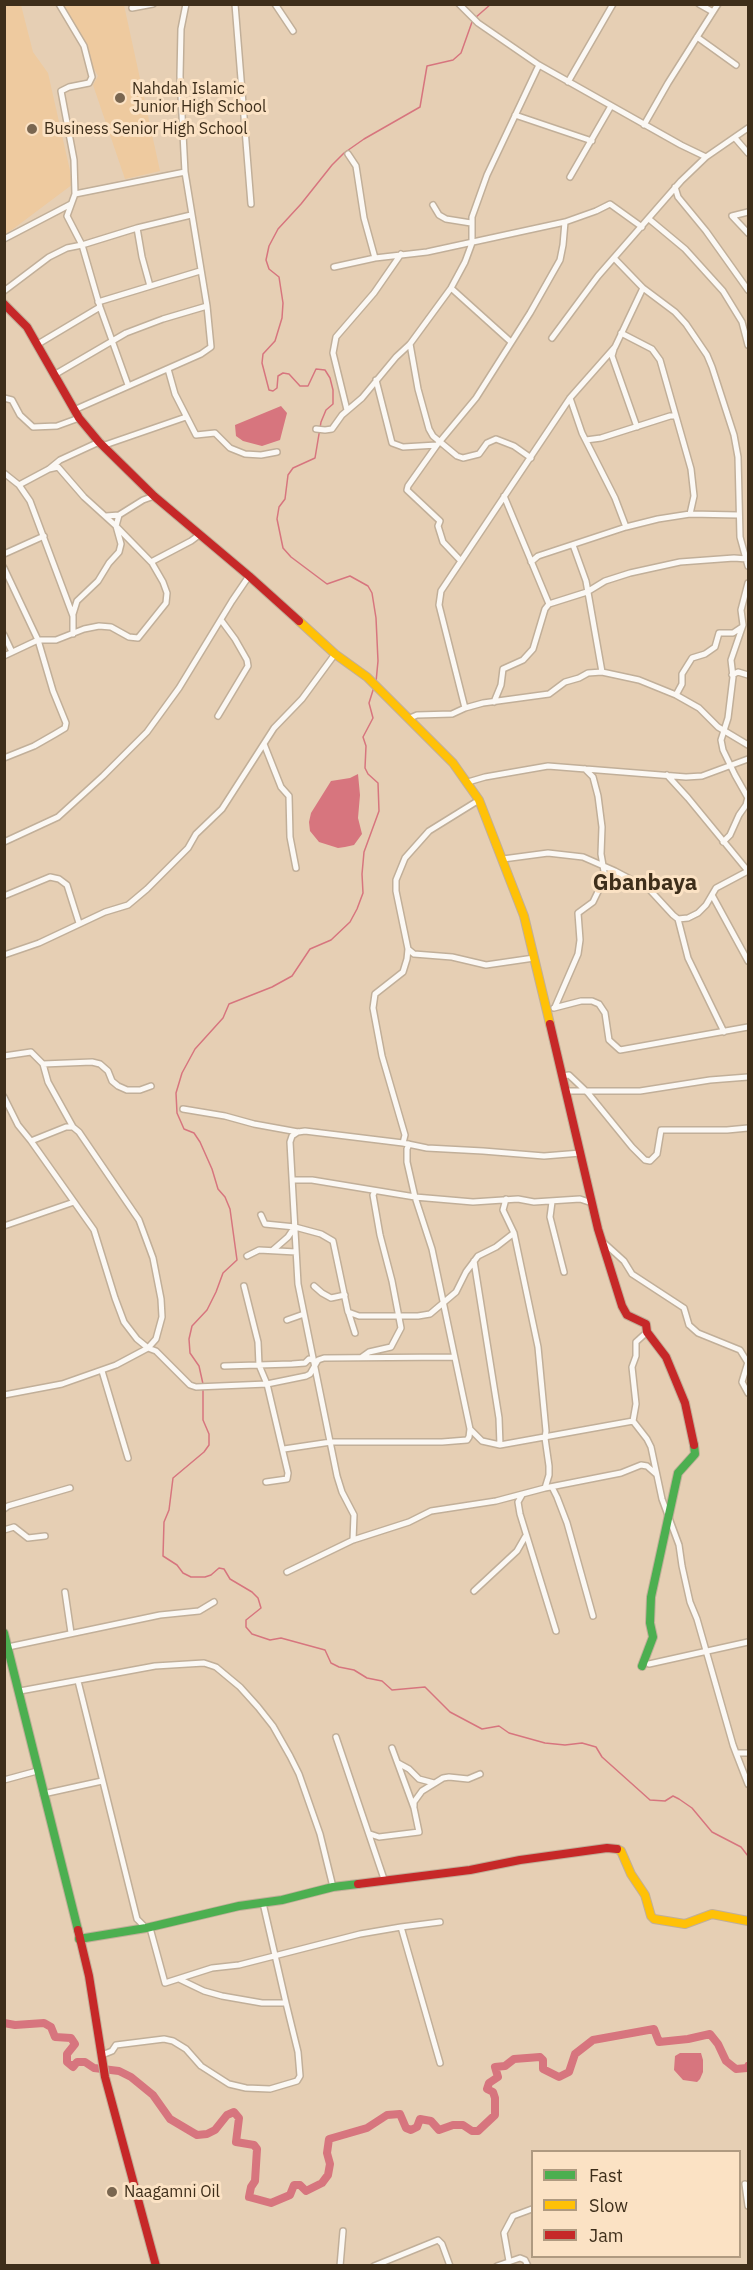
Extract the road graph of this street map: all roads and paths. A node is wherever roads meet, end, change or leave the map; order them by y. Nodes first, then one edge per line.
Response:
1 (59, 4) edge
2 (153, 4) edge
3 (186, 4) edge
4 (235, 4) edge
5 (275, 4) edge
6 (459, 4) edge
7 (613, 4) edge
8 (699, 4) edge
9 (718, 4) edge
10 (132, 8) dead end
11 (713, 12) junction
12 (293, 31) dead end
13 (697, 37) junction
14 (539, 65) junction
15 (736, 65) dead end
16 (568, 82) junction
17 (611, 106) junction
18 (515, 115) junction
19 (644, 125) junction
20 (748, 128) edge
21 (735, 138) junction
22 (592, 141) junction
23 (748, 153) edge
24 (348, 154) dead end
25 (706, 157) junction
26 (185, 172) junction
27 (570, 177) dead end
28 (675, 188) junction
29 (75, 194) junction
30 (71, 204) junction
31 (251, 204) dead end
32 (433, 205) dead end
33 (748, 212) edge
34 (191, 215) junction
35 (649, 219) junction
36 (565, 222) junction
37 (471, 223) junction
38 (642, 227) junction
39 (137, 228) junction
40 (748, 233) edge
41 (4, 239) edge
42 (472, 243) junction
43 (82, 245) junction
44 (401, 255) junction
45 (375, 258) junction
46 (614, 258) junction
47 (334, 267) dead end
48 (200, 271) junction
49 (150, 286) junction
50 (451, 288) junction
51 (642, 288) junction
52 (748, 290) edge
53 (4, 291) edge
54 (4, 304) edge
55 (99, 305) junction
56 (207, 306) junction
57 (621, 333) junction
58 (552, 338) dead end
59 (111, 341) junction
60 (511, 342) junction
61 (38, 344) junction
62 (410, 344) junction
63 (748, 345) edge
64 (615, 347) junction
65 (168, 369) junction
66 (54, 375) junction
67 (376, 380) junction
68 (128, 385) junction
69 (4, 398) edge
70 (570, 398) junction
71 (74, 410) junction
72 (347, 410) junction
73 (675, 416) junction
74 (186, 417) junction
75 (79, 418) junction
76 (637, 427) junction
77 (315, 429) dead end
78 (586, 440) junction
79 (439, 443) junction
80 (100, 444) junction
81 (277, 452) dead end
82 (531, 458) junction
83 (60, 460) junction
84 (58, 467) junction
85 (49, 469) junction
86 (4, 472) edge
87 (19, 485) junction
88 (154, 496) junction
89 (504, 496) junction
90 (690, 514) junction
91 (119, 515) junction
92 (738, 515) junction
93 (106, 516) junction
94 (117, 526) junction
95 (626, 527) junction
96 (199, 535) junction
97 (44, 536) junction
98 (573, 545) junction
99 (4, 554) edge
100 (748, 559) edge
101 (460, 561) junction
102 (151, 562) junction
103 (531, 562) junction
104 (748, 566) edge
105 (4, 568) edge
106 (249, 576) junction
107 (748, 583) edge
108 (587, 592) junction
109 (549, 604) junction
110 (73, 616) junction
111 (221, 620) junction
112 (743, 626) junction
113 (73, 634) junction
114 (4, 635) edge
115 (38, 640) junction
116 (12, 652) junction
117 (335, 654) junction
118 (4, 656) edge
119 (602, 672) junction
120 (732, 675) junction
121 (748, 675) edge
122 (676, 695) junction
123 (494, 702) junction
124 (465, 708) junction
125 (218, 716) dead end
126 (410, 718) junction
127 (724, 731) junction
128 (264, 744) junction
129 (748, 745) edge
130 (4, 758) edge
131 (748, 759) edge
132 (731, 766) junction
133 (584, 768) junction
134 (667, 775) junction
135 (468, 782) junction
136 (748, 798) edge
137 (479, 800) junction
138 (4, 842) edge
139 (723, 842) junction
140 (503, 860) junction
141 (604, 866) junction
142 (296, 868) dead end
143 (712, 895) junction
144 (4, 896) edge
145 (678, 919) junction
146 (79, 923) junction
147 (408, 949) junction
148 (414, 954) junction
149 (4, 955) edge
150 (534, 958) junction
151 (407, 959) junction
152 (748, 961) edge
153 (555, 1007) junction
154 (547, 1011) junction
155 (748, 1027) edge
156 (724, 1032) junction
157 (4, 1056) edge
158 (43, 1064) junction
159 (562, 1076) junction
160 (748, 1077) edge
161 (152, 1086) dead end
162 (566, 1091) junction
163 (588, 1093) junction
164 (4, 1097) edge
165 (183, 1109) dead end
166 (73, 1127) junction
167 (748, 1128) edge
168 (298, 1132) junction
169 (31, 1141) junction
170 (406, 1143) junction
171 (581, 1153) junction
172 (293, 1180) junction
173 (375, 1191) junction
174 (415, 1197) junction
175 (506, 1199) junction
176 (74, 1202) junction
177 (552, 1202) junction
178 (592, 1203) junction
179 (261, 1215) dead end
180 (4, 1226) edge
181 (295, 1227) junction
182 (514, 1233) junction
183 (602, 1241) junction
184 (273, 1250) junction
185 (296, 1252) junction
186 (247, 1256) dead end
187 (474, 1261) junction
188 (564, 1272) dead end
189 (244, 1286) dead end
190 (314, 1286) dead end
191 (345, 1295) junction
192 (444, 1302) junction
193 (348, 1312) junction
194 (304, 1314) junction
195 (397, 1315) junction
196 (287, 1320) dead end
197 (647, 1332) junction
198 (355, 1333) dead end
199 (148, 1348) junction
200 (454, 1357) junction
201 (360, 1358) junction
202 (314, 1362) junction
203 (748, 1363) edge
204 (259, 1365) junction
205 (224, 1366) dead end
206 (102, 1371) junction
207 (267, 1383) junction
208 (748, 1394) edge
209 (4, 1395) edge
210 (633, 1421) junction
211 (470, 1429) junction
212 (545, 1438) junction
213 (331, 1442) junction
214 (500, 1445) junction
215 (284, 1449) junction
216 (128, 1458) dead end
217 (657, 1475) junction
218 (266, 1482) dead end
219 (70, 1488) dead end
220 (548, 1488) junction
221 (522, 1495) junction
222 (4, 1509) edge
223 (669, 1521) junction
224 (4, 1530) edge
225 (45, 1536) dead end
226 (525, 1537) junction
227 (353, 1540) junction
228 (287, 1572) dead end
229 (474, 1591) dead end
230 (65, 1592) dead end
231 (214, 1602) dead end
232 (593, 1616) dead end
233 (556, 1631) dead end
234 (4, 1633) edge
235 (71, 1633) junction
236 (748, 1642) edge
237 (8, 1647) junction
238 (706, 1651) junction
239 (645, 1665) joint
240 (78, 1681) junction
241 (20, 1691) junction
242 (336, 1737) dead end
243 (392, 1748) dead end
244 (736, 1753) junction
245 (748, 1753) edge
246 (398, 1763) junction
247 (37, 1771) junction
248 (480, 1774) dead end
249 (4, 1780) edge
250 (102, 1781) junction
251 (434, 1783) junction
252 (748, 1784) edge
253 (43, 1794) junction
254 (414, 1808) junction
255 (370, 1833) junction
256 (379, 1838) junction
257 (375, 1847) junction
258 (384, 1879) junction
259 (333, 1887) junction
260 (263, 1903) junction
261 (137, 1919) junction
262 (748, 1921) edge
263 (440, 1922) dead end
264 (400, 1926) junction
265 (148, 1928) junction
266 (134, 1930) junction
267 (79, 1939) junction
268 (276, 1955) junction
269 (179, 1979) junction
270 (286, 2002) junction
271 (102, 2060) junction
272 (440, 2063) dead end
273 (744, 2185) edge
274 (748, 2206) edge
275 (531, 2209) edge
276 (343, 2231) dead end
277 (509, 2261) junction
278 (156, 2265) edge
279 (340, 2265) edge
280 (374, 2265) edge
281 (450, 2265) edge
282 (497, 2265) edge
283 (528, 2265) edge

1 - 29 street
2 - 10 street
3 - 26 street
4 - 31 street
5 - 12 street
6 - 14 street
7 - 16 street
8 - 11 street
9 - 11 street
11 - 13 street
13 - 15 street
13 - 19 street
14 - 16 street
14 - 18 street
16 - 17 street
17 - 19 street
17 - 22 street
18 - 22 street
18 - 37 street
19 - 25 street
20 - 21 street
21 - 23 street
21 - 25 street
22 - 27 street
24 - 45 street
25 - 28 street
26 - 29 street
26 - 34 street
28 - 35 street
28 - 52 street
29 - 30 street
30 - 41 street
30 - 43 street
32 - 37 street
33 - 40 street
34 - 39 street
34 - 48 street
35 - 38 street
35 - 63 street
36 - 38 street
36 - 42 street
36 - 60 street
37 - 42 street
38 - 46 street
39 - 43 street
39 - 49 street
42 - 44 street
42 - 50 street
43 - 53 street
43 - 55 street
44 - 45 street
44 - 72 street
45 - 47 street
46 - 51 street
46 - 58 street
48 - 49 street
48 - 56 street
49 - 55 street
50 - 60 street
50 - 62 street
51 - 57 street
51 - 92 street
54 - 61 street
55 - 59 street
55 - 61 street
56 - 59 street
56 - 65 street
57 - 64 street
57 - 73 street
59 - 66 street
59 - 68 street
60 - 79 street
61 - 66 street
62 - 67 street
62 - 79 street
64 - 70 street
64 - 76 street
65 - 68 street
65 - 74 street
66 - 71 street
67 - 72 street
67 - 79 street
68 - 71 street
69 - 75 street
70 - 78 street
70 - 82 street
71 - 75 street
72 - 77 street
73 - 76 street
73 - 90 street
74 - 80 street
74 - 81 street
75 - 80 street
76 - 78 street
78 - 95 street
79 - 82 street
79 - 101 street
80 - 83 street
80 - 88 street
82 - 89 street
83 - 84 street
83 - 85 street
84 - 85 street
84 - 93 street
85 - 87 street
86 - 87 street
87 - 97 street
88 - 91 street
88 - 96 street
89 - 101 street
89 - 103 street
90 - 92 street
90 - 95 street
91 - 93 street
91 - 94 street
92 - 100 street
93 - 94 street
94 - 102 street
94 - 110 street
95 - 98 street
96 - 102 street
96 - 106 street
97 - 99 street
97 - 110 street
98 - 103 street
98 - 108 street
100 - 104 street
100 - 108 street
101 - 124 street
102 - 113 street
103 - 109 street
105 - 115 street
106 - 111 street
106 - 117 street
107 - 112 street
108 - 109 street
108 - 119 street
109 - 123 street
110 - 113 street
111 - 125 street
111 - 138 street
112 - 120 street
112 - 122 street
113 - 115 street
114 - 116 street
115 - 116 street
115 - 130 street
116 - 118 street
117 - 126 street
117 - 128 street
119 - 122 street
119 - 123 street
120 - 121 street
120 - 127 street
122 - 127 street
123 - 124 street
124 - 126 street
126 - 135 street
127 - 129 street
127 - 132 street
128 - 142 street
128 - 146 street
131 - 132 street
132 - 134 street
132 - 136 street
133 - 134 street
133 - 135 street
133 - 141 street
134 - 139 street
135 - 137 street
136 - 139 street
137 - 140 street
137 - 147 street
139 - 143 street
140 - 141 street
140 - 150 street
141 - 145 street
141 - 153 street
143 - 145 street
143 - 152 street
144 - 146 street
145 - 156 street
146 - 149 street
147 - 148 street
147 - 151 street
148 - 150 street
148 - 151 street
150 - 154 street
151 - 170 street
153 - 154 street
153 - 156 street
154 - 159 street
155 - 156 street
157 - 158 street
158 - 161 street
158 - 166 street
159 - 162 street
159 - 163 street
160 - 163 street
162 - 163 street
162 - 171 street
163 - 167 street
164 - 169 street
165 - 168 street
166 - 169 street
166 - 199 street
168 - 170 street
168 - 172 street
169 - 176 street
170 - 171 street
170 - 174 street
171 - 178 street
172 - 173 street
172 - 181 street
173 - 174 street
173 - 195 street
174 - 175 street
174 - 192 street
175 - 177 street
175 - 182 street
176 - 180 street
176 - 199 street
177 - 178 street
177 - 188 street
178 - 183 street
179 - 181 street
181 - 184 street
181 - 185 street
181 - 191 street
182 - 187 street
182 - 212 street
183 - 197 street
183 - 203 street
184 - 185 street
184 - 186 street
185 - 194 street
187 - 192 street
187 - 214 street
189 - 204 street
190 - 191 street
191 - 193 street
192 - 195 street
192 - 200 street
193 - 195 street
193 - 198 street
194 - 196 street
194 - 202 street
195 - 201 street
197 - 210 street
197 - 223 street
199 - 206 street
199 - 207 street
200 - 201 street
200 - 211 street
201 - 202 street
202 - 204 street
202 - 207 street
202 - 213 street
203 - 208 street
204 - 205 street
204 - 207 street
206 - 209 street
206 - 216 street
207 - 215 street
210 - 212 street
210 - 217 street
211 - 213 street
211 - 214 street
212 - 214 street
212 - 220 street
213 - 215 street
213 - 227 street
215 - 218 street
217 - 220 street
217 - 223 street
219 - 222 street
220 - 221 street
220 - 232 street
221 - 226 street
221 - 227 street
223 - 238 street
223 - 239 street
224 - 225 street
226 - 229 street
226 - 233 street
227 - 228 street
230 - 235 street
231 - 235 street
234 - 237 street
235 - 237 street
236 - 238 street
237 - 241 street
238 - 239 street
238 - 244 street
240 - 241 street
240 - 250 street
240 - 259 street
241 - 247 street
242 - 255 street
243 - 246 street
244 - 245 street
244 - 252 street
246 - 251 street
246 - 254 street
247 - 249 street
247 - 253 street
248 - 251 street
250 - 253 street
250 - 261 street
251 - 254 street
253 - 267 street
254 - 256 street
255 - 256 street
255 - 257 street
256 - 257 street
257 - 258 street
258 - 259 street
258 - 262 street
259 - 260 street
260 - 265 street
260 - 268 street
261 - 265 street
261 - 266 street
263 - 264 street
264 - 268 street
264 - 272 street
265 - 266 street
265 - 269 street
266 - 267 street
267 - 271 street
268 - 269 street
268 - 270 street
269 - 270 street
270 - 271 street
271 - 278 street
273 - 274 street
275 - 277 street
276 - 279 street
277 - 282 street
277 - 283 street
280 - 281 street

